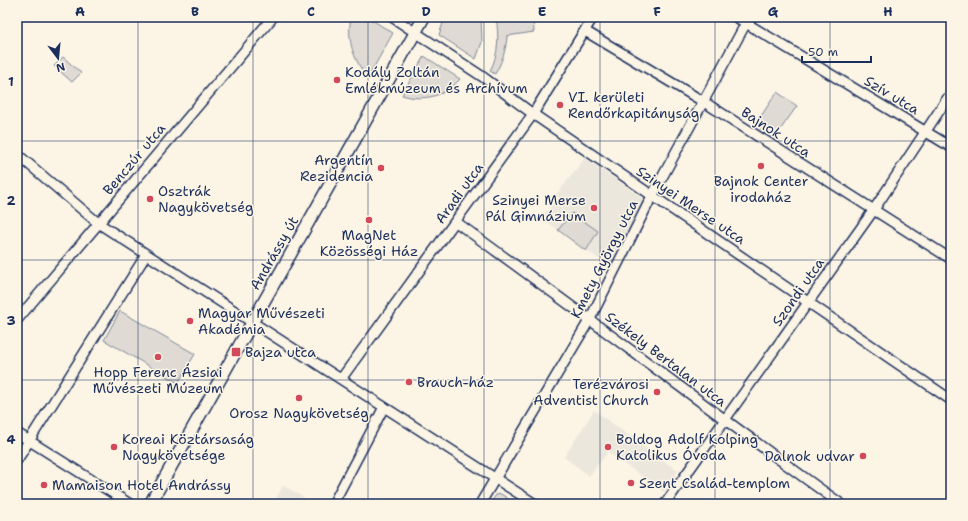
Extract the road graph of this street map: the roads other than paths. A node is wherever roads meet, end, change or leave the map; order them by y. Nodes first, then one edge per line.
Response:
1 (272, 17) edge
2 (392, 17) edge
3 (424, 17) edge
4 (593, 17) edge
5 (736, 17) edge
6 (746, 23) junction
7 (585, 31) junction
8 (415, 33) junction
9 (951, 93) edge
10 (704, 102) junction
11 (533, 114) junction
12 (924, 131) junction
13 (951, 147) edge
14 (17, 154) edge
15 (652, 196) junction
16 (873, 211) junction
17 (456, 222) junction
18 (98, 224) junction
19 (146, 255) junction
20 (951, 259) edge
21 (808, 301) junction
22 (590, 319) junction
23 (17, 320) edge
24 (252, 322) junction
25 (341, 379) junction
26 (951, 400) edge
27 (384, 407) junction
28 (725, 421) junction
29 (17, 433) edge
30 (29, 440) junction
31 (17, 460) edge
32 (496, 479) junction
33 (128, 503) edge
34 (150, 504) edge
35 (332, 504) edge
36 (480, 504) edge
37 (535, 504) edge
38 (665, 504) edge
39 (841, 504) edge

1 - 18 street, Benczúr utca
2 - 8 street, Szinyei Merse utca
3 - 8 main road, Andrássy út
4 - 7 street, Aradi utca
5 - 6 street, Szív utca
6 - 10 street, Kmety György utca
6 - 12 street, Szív utca
7 - 10 street, Bajnok utca
7 - 11 street, Aradi utca
8 - 11 street, Szinyei Merse utca
8 - 24 main road, Andrássy út
9 - 12 street, Szondi utca
10 - 15 street, Kmety György utca
10 - 16 street, Bajnok utca
11 - 15 street, Szinyei Merse utca
11 - 17 street, Aradi utca
12 - 13 street, Szív utca
12 - 16 street, Szondi utca
14 - 18 street
15 - 21 street, Szinyei Merse utca
15 - 22 street, Kmety György utca
16 - 20 street, Bajnok utca
16 - 21 street, Szondi utca
17 - 22 street, Székely Bertalan utca
17 - 25 street, Aradi utca
18 - 19 street
18 - 23 street, Benczúr utca
19 - 24 street
19 - 30 street
21 - 26 street, Szinyei Merse utca
21 - 28 street, Szondi utca
22 - 28 street, Székely Bertalan utca
22 - 32 street, Kmety György utca
24 - 25 street
24 - 34 main road, Andrássy út
25 - 27 street
27 - 32 street
27 - 35 street
28 - 38 street, Szondi utca
28 - 39 street, Székely Bertalan utca
29 - 30 street
30 - 31 street
30 - 33 street
32 - 36 street, Kmety György utca
32 - 37 street

